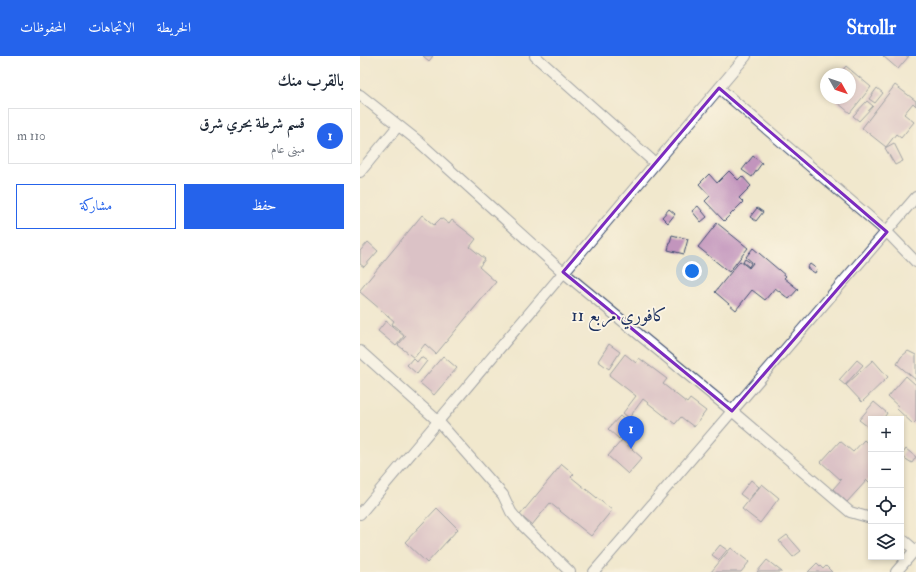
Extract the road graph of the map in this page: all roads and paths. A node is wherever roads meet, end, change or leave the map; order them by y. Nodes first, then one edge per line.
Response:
1 (535, 56) edge
2 (746, 56) edge
3 (718, 88) junction
4 (360, 95) edge
5 (398, 126) junction
6 (655, 163) junction
7 (360, 172) edge
8 (916, 197) edge
9 (886, 232) junction
10 (916, 262) edge
11 (563, 272) junction
12 (360, 351) edge
13 (732, 411) junction
14 (438, 421) junction
15 (360, 514) edge
16 (868, 517) edge
17 (904, 540) edge
18 (916, 550) edge
19 (570, 572) edge
20 (594, 572) edge
21 (896, 572) edge

1 - 6 street
2 - 3 street
3 - 6 street
3 - 9 street
4 - 5 street
5 - 7 street
5 - 11 street
6 - 11 street
8 - 9 street
9 - 10 street
9 - 13 street
11 - 13 street
11 - 14 street
12 - 14 street
13 - 16 street
13 - 20 street
14 - 15 street
14 - 19 street
17 - 18 street
18 - 21 street

